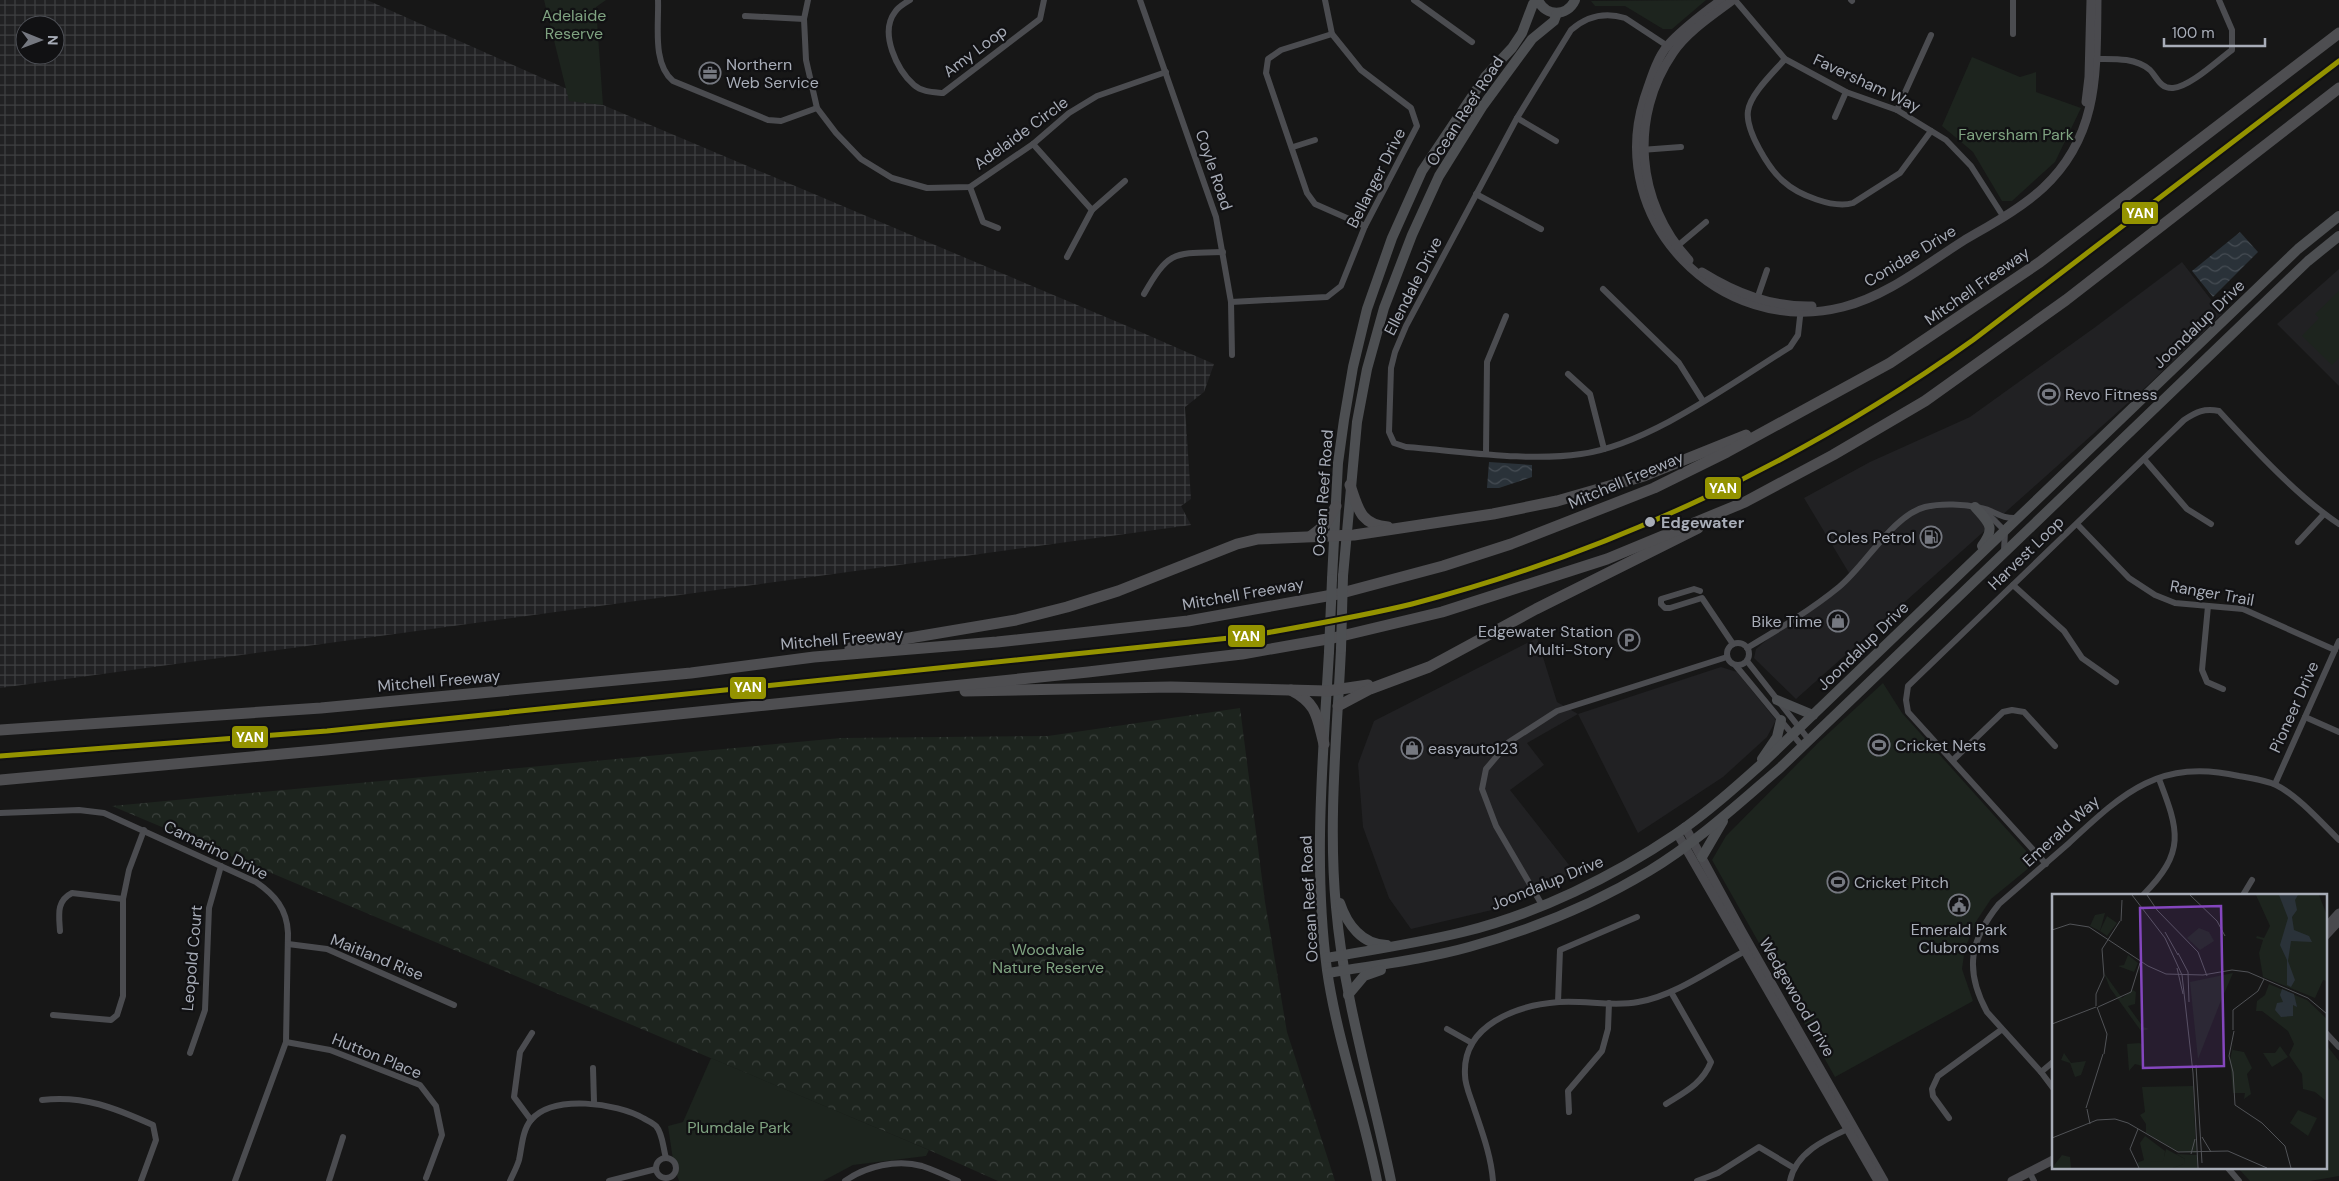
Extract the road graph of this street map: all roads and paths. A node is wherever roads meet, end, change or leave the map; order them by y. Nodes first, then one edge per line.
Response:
1 (658, 0) edge
2 (808, 0) edge
3 (910, 0) edge
4 (1044, 0) edge
5 (1140, 0) edge
6 (1325, 0) edge
7 (1414, 0) edge
8 (1538, 0) edge
9 (1575, 0) edge
10 (1721, 0) edge
11 (1734, 0) edge
12 (2013, 0) edge
13 (2091, 0) edge
14 (2097, 0) edge
15 (2219, 0) edge
16 (1556, 13) junction
17 (745, 16) dead end
18 (804, 19) junction
19 (2339, 33) edge
20 (1332, 34) junction
21 (2013, 34) dead end
22 (1931, 35) dead end
23 (1472, 42) dead end
24 (1670, 49) junction
25 (1785, 59) junction
26 (2093, 59) junction
27 (1166, 72) junction
28 (2339, 88) edge
29 (1846, 92) junction
30 (817, 108) junction
31 (1897, 110) junction
32 (1835, 117) dead end
33 (1517, 118) junction
34 (1931, 131) junction
35 (1315, 140) dead end
36 (1556, 141) dead end
37 (1033, 144) junction
38 (1293, 147) junction
39 (1681, 147) dead end
40 (1640, 150) junction
41 (1125, 181) dead end
42 (970, 187) junction
43 (1476, 194) junction
44 (1092, 210) junction
45 (2002, 214) junction
46 (2339, 216) edge
47 (1706, 222) dead end
48 (1365, 226) junction
49 (998, 228) dead end
50 (1542, 229) dead end
51 (2339, 236) edge
52 (1674, 248) junction
53 (1223, 252) junction
54 (1068, 256) dead end
55 (1767, 270) dead end
56 (1603, 289) dead end
57 (1144, 294) dead end
58 (1230, 302) junction
59 (1756, 302) junction
60 (1801, 310) junction
61 (1506, 316) dead end
62 (1232, 356) dead end
63 (1568, 374) dead end
64 (2173, 390) junction
65 (2145, 396) junction
66 (1703, 401) junction
67 (1798, 415) junction
68 (1604, 448) junction
69 (1486, 453) junction
70 (2144, 459) junction
71 (1350, 485) junction
72 (1746, 502) junction
73 (1336, 506) junction
74 (1979, 508) junction
75 (2324, 514) junction
76 (2018, 518) junction
77 (2077, 524) junction
78 (2211, 524) dead end
79 (2339, 524) edge
80 (1400, 528) junction
81 (2004, 531) junction
82 (1311, 536) junction
83 (1347, 536) junction
84 (1334, 537) junction
85 (2298, 542) dead end
86 (2004, 551) junction
87 (1974, 560) junction
88 (2013, 585) junction
89 (1701, 595) junction
90 (2208, 606) junction
91 (2339, 641) edge
92 (1733, 644) junction
93 (1747, 648) junction
94 (2335, 650) junction
95 (814, 657) junction
96 (1727, 657) junction
97 (1747, 660) junction
98 (1736, 666) junction
99 (1392, 680) junction
100 (2116, 682) dead end
101 (937, 688) junction
102 (2224, 689) dead end
103 (1290, 690) junction
104 (1339, 690) junction
105 (1327, 691) junction
106 (1777, 700) junction
107 (1338, 706) junction
108 (1814, 715) junction
109 (2305, 716) junction
110 (1781, 720) junction
111 (0, 730) edge
112 (1796, 732) junction
113 (2339, 732) edge
114 (1805, 743) junction
115 (1324, 744) junction
116 (2055, 746) dead end
117 (1953, 760) junction
118 (1756, 769) junction
119 (2159, 779) junction
120 (0, 780) edge
121 (2275, 784) junction
122 (0, 813) edge
123 (1728, 813) junction
124 (144, 830) junction
125 (1681, 830) junction
126 (2339, 840) edge
127 (1689, 843) junction
128 (1702, 857) junction
129 (2046, 864) junction
130 (221, 866) junction
131 (2252, 880) dead end
132 (1335, 890) junction
133 (2146, 894) edge
134 (2244, 894) edge
135 (124, 899) junction
136 (1542, 905) junction
137 (2339, 913) edge
138 (1637, 917) dead end
139 (2339, 921) edge
140 (2326, 927) edge
141 (60, 931) dead end
142 (2326, 935) edge
143 (288, 944) junction
144 (1405, 945) junction
145 (1748, 949) junction
146 (1341, 955) junction
147 (1326, 958) junction
148 (1408, 962) junction
149 (1343, 970) junction
150 (1328, 973) junction
151 (1671, 992) junction
152 (1348, 995) junction
153 (1558, 1002) junction
154 (1609, 1003) junction
155 (454, 1004) dead end
156 (53, 1016) dead end
157 (1447, 1029) dead end
158 (2001, 1030) junction
159 (532, 1033) dead end
160 (2326, 1033) edge
161 (286, 1042) junction
162 (1472, 1043) junction
163 (2339, 1046) edge
164 (190, 1053) dead end
165 (2052, 1063) edge
166 (593, 1068) dead end
167 (2041, 1072) junction
168 (2052, 1087) edge
169 (42, 1100) dead end
170 (594, 1102) junction
171 (1666, 1104) dead end
172 (1569, 1112) dead end
173 (1949, 1118) dead end
174 (531, 1120) junction
175 (1850, 1127) junction
176 (342, 1137) dead end
177 (666, 1158) junction
178 (2052, 1161) edge
179 (2052, 1167) edge
180 (1794, 1168) junction
181 (2228, 1168) edge
182 (656, 1169) junction
183 (426, 1178) dead end
184 (2030, 1178) edge
185 (669, 1179) edge
186 (142, 1181) edge
187 (235, 1181) edge
188 (328, 1181) edge
189 (510, 1181) edge
190 (609, 1181) edge
191 (845, 1181) edge
192 (958, 1181) edge
193 (1377, 1181) edge
194 (1391, 1181) edge
195 (1493, 1181) edge
196 (1696, 1181) edge
197 (1790, 1181) edge
198 (1878, 1181) edge
199 (1884, 1181) edge
200 (2012, 1181) edge
201 (2239, 1181) edge

1 - 30 street
2 - 18 street, Adelaide Circle
3 - 4 street, Amy Loop
5 - 27 street, Coyle Road
6 - 20 street, Bellanger Drive
7 - 23 street
8 - 16 main road
8 - 73 main road, Ocean Reef Road
9 - 16 main road, Ocean Reef Road
10 - 24 street, Conidae Drive
11 - 24 street, Conidae Drive
11 - 25 street, Faversham Way
12 - 21 street
13 - 26 street, Conidae Drive
14 - 26 street, Conidae Drive
15 - 26 street
16 - 71 main road, Ocean Reef Road
17 - 18 street
18 - 30 street, Adelaide Circle
19 - 67 highway, Mitchell Freeway
20 - 38 street
20 - 48 street, Bellanger Drive
22 - 31 street
24 - 33 street, Ellendale Drive
24 - 40 street, Conidae Drive
25 - 29 street, Faversham Way
25 - 34 street
26 - 45 street, Conidae Drive
27 - 37 street, Adelaide Circle
27 - 53 street, Coyle Road
28 - 72 highway
29 - 31 street, Faversham Way
29 - 32 street
30 - 42 street, Adelaide Circle
31 - 34 street, Faversham Way
33 - 36 street
33 - 43 street, Ellendale Drive
34 - 45 street, Faversham Way
35 - 38 street
37 - 42 street, Adelaide Circle
37 - 44 street
38 - 48 street
39 - 40 street
40 - 52 street, Conidae Drive
41 - 44 street
42 - 49 street
43 - 50 street
43 - 69 street, Ellendale Drive
44 - 54 street
45 - 60 street, Conidae Drive
46 - 65 main road, Joondalup Drive
47 - 52 street
48 - 58 street, Bellanger Drive
51 - 64 main road, Joondalup Drive
52 - 59 street, Conidae Drive
53 - 57 street
53 - 58 street, Coyle Road
55 - 59 street
56 - 66 street
58 - 62 street, Coyle Road
59 - 60 street, Conidae Drive
60 - 66 street, Ellendale Drive
61 - 69 street
63 - 68 street
64 - 65 main road
64 - 86 main road, Joondalup Drive
65 - 76 main road, Joondalup Drive
66 - 68 street, Ellendale Drive
67 - 80 highway
67 - 95 highway, Mitchell Freeway
68 - 69 street, Ellendale Drive
70 - 75 street, Harvest Loop
70 - 77 street, Harvest Loop
70 - 78 street
71 - 80 highway
71 - 83 main road, Ocean Reef Road
72 - 99 highway
72 - 101 highway
73 - 82 highway
73 - 84 main road, Ocean Reef Road
74 - 76 street
74 - 81 street
74 - 87 main road
74 - 93 street
75 - 79 street, Harvest Loop
75 - 85 street
76 - 81 main road, Joondalup Drive
77 - 88 street, Harvest Loop
77 - 90 street, Ranger Trail
80 - 83 highway
81 - 86 street
81 - 87 main road, Joondalup Drive
82 - 84 highway
82 - 95 highway
83 - 84 highway
83 - 104 main road, Ocean Reef Road, bridge
84 - 105 main road, Ocean Reef Road, bridge
86 - 114 main road, Joondalup Drive
87 - 108 main road, Joondalup Drive
88 - 100 street
88 - 117 street, Harvest Loop
89 - 89 street
89 - 92 street
90 - 94 street, Ranger Trail
90 - 102 street
91 - 94 street, Pioneer Drive
92 - 93 street
92 - 96 street
93 - 97 street
94 - 109 street, Pioneer Drive
95 - 111 highway, Mitchell Freeway
96 - 98 street
96 - 136 street
97 - 98 street
97 - 106 street
98 - 110 street
99 - 104 highway
99 - 107 highway
101 - 103 highway
101 - 120 highway
103 - 105 highway
103 - 115 highway
104 - 105 highway
104 - 107 main road, Ocean Reef Road
105 - 115 main road, Ocean Reef Road
106 - 108 main road
106 - 112 street
107 - 132 main road, Ocean Reef Road
108 - 112 main road, Joondalup Drive
109 - 113 street
109 - 121 street, Pioneer Drive
110 - 112 street
110 - 118 main road
112 - 114 street
112 - 118 main road, Joondalup Drive
114 - 123 main road, Joondalup Drive
115 - 147 main road, Ocean Reef Road
116 - 117 street
117 - 129 street, Harvest Loop
118 - 125 main road, Joondalup Drive
119 - 121 street, Emerald Way
119 - 129 street, Emerald Way
119 - 133 street
121 - 126 street, Emerald Way
122 - 124 street, Camarino Drive
123 - 127 main road, Joondalup Drive
123 - 128 main road
124 - 130 street, Camarino Drive
124 - 135 street
125 - 127 street, Wedgewood Drive
125 - 136 main road, Joondalup Drive
127 - 128 street, Wedgewood Drive
127 - 145 street, Wedgewood Drive
127 - 148 main road, Joondalup Drive
128 - 145 street, Wedgewood Drive
129 - 158 street, Emerald Way
130 - 143 street, Camarino Drive
130 - 164 street, Leopold Court
131 - 134 street
132 - 144 main road
132 - 146 main road, Ocean Reef Road
135 - 141 street
135 - 156 street
136 - 144 main road, Joondalup Drive
137 - 140 street
138 - 153 street
139 - 142 street
143 - 155 street, Maitland Rise
143 - 161 street, Camarino Drive
144 - 146 main road, Joondalup Drive
145 - 151 street
145 - 175 street, Wedgewood Drive
146 - 147 main road, Joondalup Drive
146 - 149 main road, Ocean Reef Road
147 - 150 main road, Ocean Reef Road
148 - 149 main road, Joondalup Drive
148 - 152 main road
149 - 150 main road, Joondalup Drive
149 - 152 main road, Ocean Reef Road
150 - 193 main road, Ocean Reef Road
151 - 154 street
151 - 171 street
152 - 194 main road, Ocean Reef Road
153 - 154 street
153 - 162 street
154 - 172 street
157 - 162 street
158 - 167 street, Emerald Way
158 - 173 street
159 - 174 street
160 - 163 street
161 - 183 street, Hutton Place
161 - 187 street, Camarino Drive
162 - 195 street
165 - 167 street
166 - 170 street
167 - 168 street, Emerald Way
169 - 186 street
170 - 174 street
170 - 177 street
174 - 189 street
175 - 180 street
175 - 198 street, Wedgewood Drive
175 - 199 street, Wedgewood Drive
176 - 188 street
177 - 182 street
177 - 185 street
178 - 184 street
179 - 184 street
180 - 196 street
180 - 197 street
181 - 201 street
182 - 185 street
182 - 190 street
184 - 200 street
191 - 192 street

